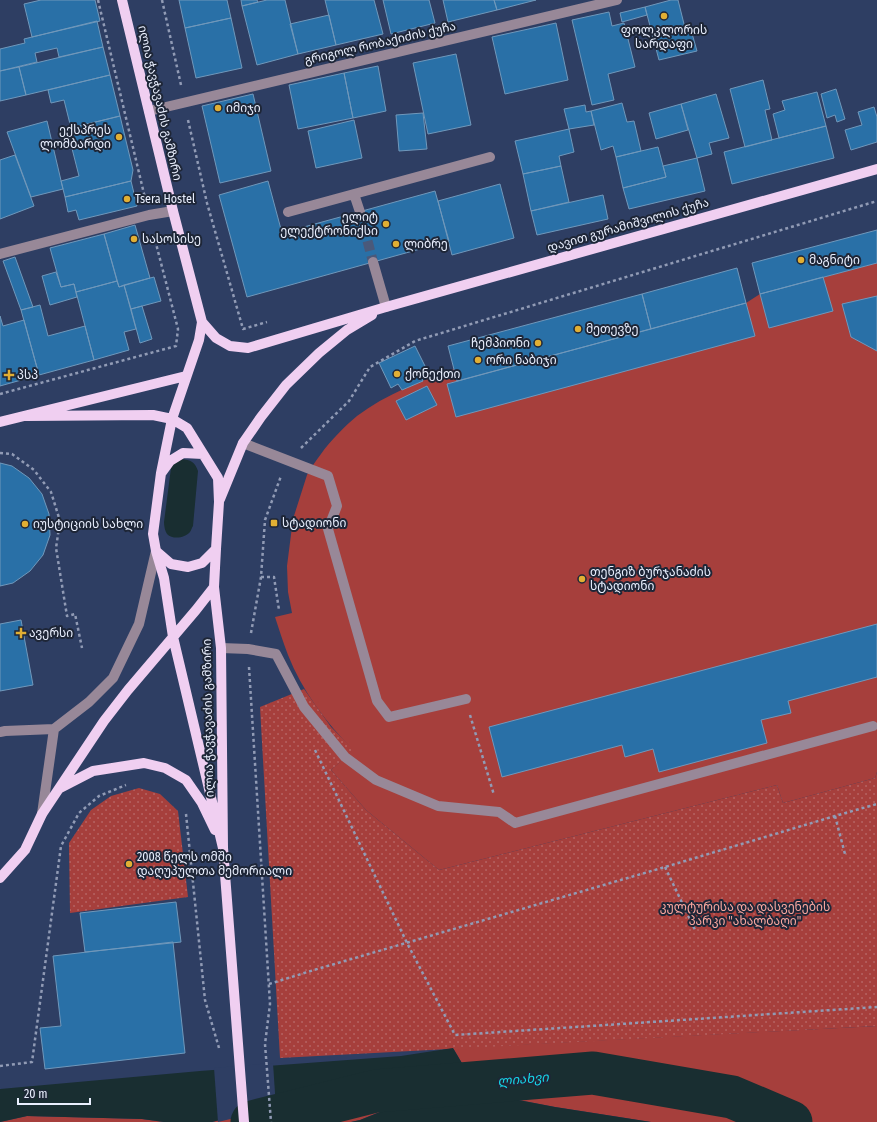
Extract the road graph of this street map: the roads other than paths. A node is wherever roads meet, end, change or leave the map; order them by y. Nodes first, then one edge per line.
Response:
1 (122, 0) edge
2 (617, 0) edge
3 (149, 111) junction
4 (490, 157) dead end
5 (877, 169) edge
6 (354, 194) junction
7 (173, 211) junction
8 (288, 212) dead end
9 (360, 212) tunnel mouth
10 (0, 254) edge
11 (373, 262) tunnel mouth
12 (386, 306) junction
13 (202, 322) junction
14 (186, 376) junction
15 (25, 416) junction
16 (172, 419) junction
17 (0, 422) edge
18 (243, 443) junction
19 (204, 454) junction
20 (161, 473) junction
21 (219, 502) junction
22 (216, 549) junction
23 (156, 551) junction
24 (214, 587) junction
25 (173, 637) junction
26 (221, 648) junction
27 (466, 699) road end
28 (872, 726) dead end
29 (54, 728) junction
30 (0, 732) edge
31 (59, 789) junction
32 (42, 814) junction
33 (223, 848) junction
34 (0, 878) edge
35 (244, 1122) edge

1 - 3 main road, ილია ჭავჭავაძის გამზირი
2 - 3 street, გრიგოლ რობაქიძის ქუჩა
3 - 7 main road, ილია ჭავჭავაძის გამზირი
4 - 6 street
5 - 12 main road, დავით გურამიშვილის ქუჩა
6 - 8 street
6 - 9 street
7 - 10 street
7 - 13 main road, ილია ჭავჭავაძის გამზირი
11 - 12 street
12 - 13 main road, დავით გურამიშვილის ქუჩა
12 - 18 main road, დავით გურამიშვილის ქუჩა
13 - 14 main road, ილია ჭავჭავაძის გამზირი
14 - 15 main road
14 - 16 main road, ილია ჭავჭავაძის გამზირი
15 - 16 main road, ილია ჭავჭავაძის გამზირი
15 - 17 main road
16 - 19 main road, ილია ჭავჭავაძის გამზირი
16 - 20 main road, ილია ჭავჭავაძის გამზირი
18 - 21 main road, დავით გურამიშვილის ქუჩა
18 - 27 street
19 - 20 main road
19 - 21 main road, ილია ჭავჭავაძის გამზირი
20 - 23 main road, ილია ჭავჭავაძის გამზირი
21 - 22 main road, ილია ჭავჭავაძის გამზირი
22 - 23 main road
22 - 24 main road, ილია ჭავჭავაძის გამზირი
23 - 25 main road, ილია ჭავჭავაძის გამზირი
23 - 29 street
24 - 25 main road
24 - 26 main road, ილია ჭავჭავაძის გამზირი
25 - 31 main road
25 - 33 main road, ილია ჭავჭავაძის გამზირი
26 - 28 street
26 - 33 main road, ილია ჭავჭავაძის გამზირი
29 - 30 street
29 - 32 street
31 - 32 main road
31 - 33 main road
32 - 34 main road
33 - 35 main road, ილია ჭავჭავაძის გამზირი

